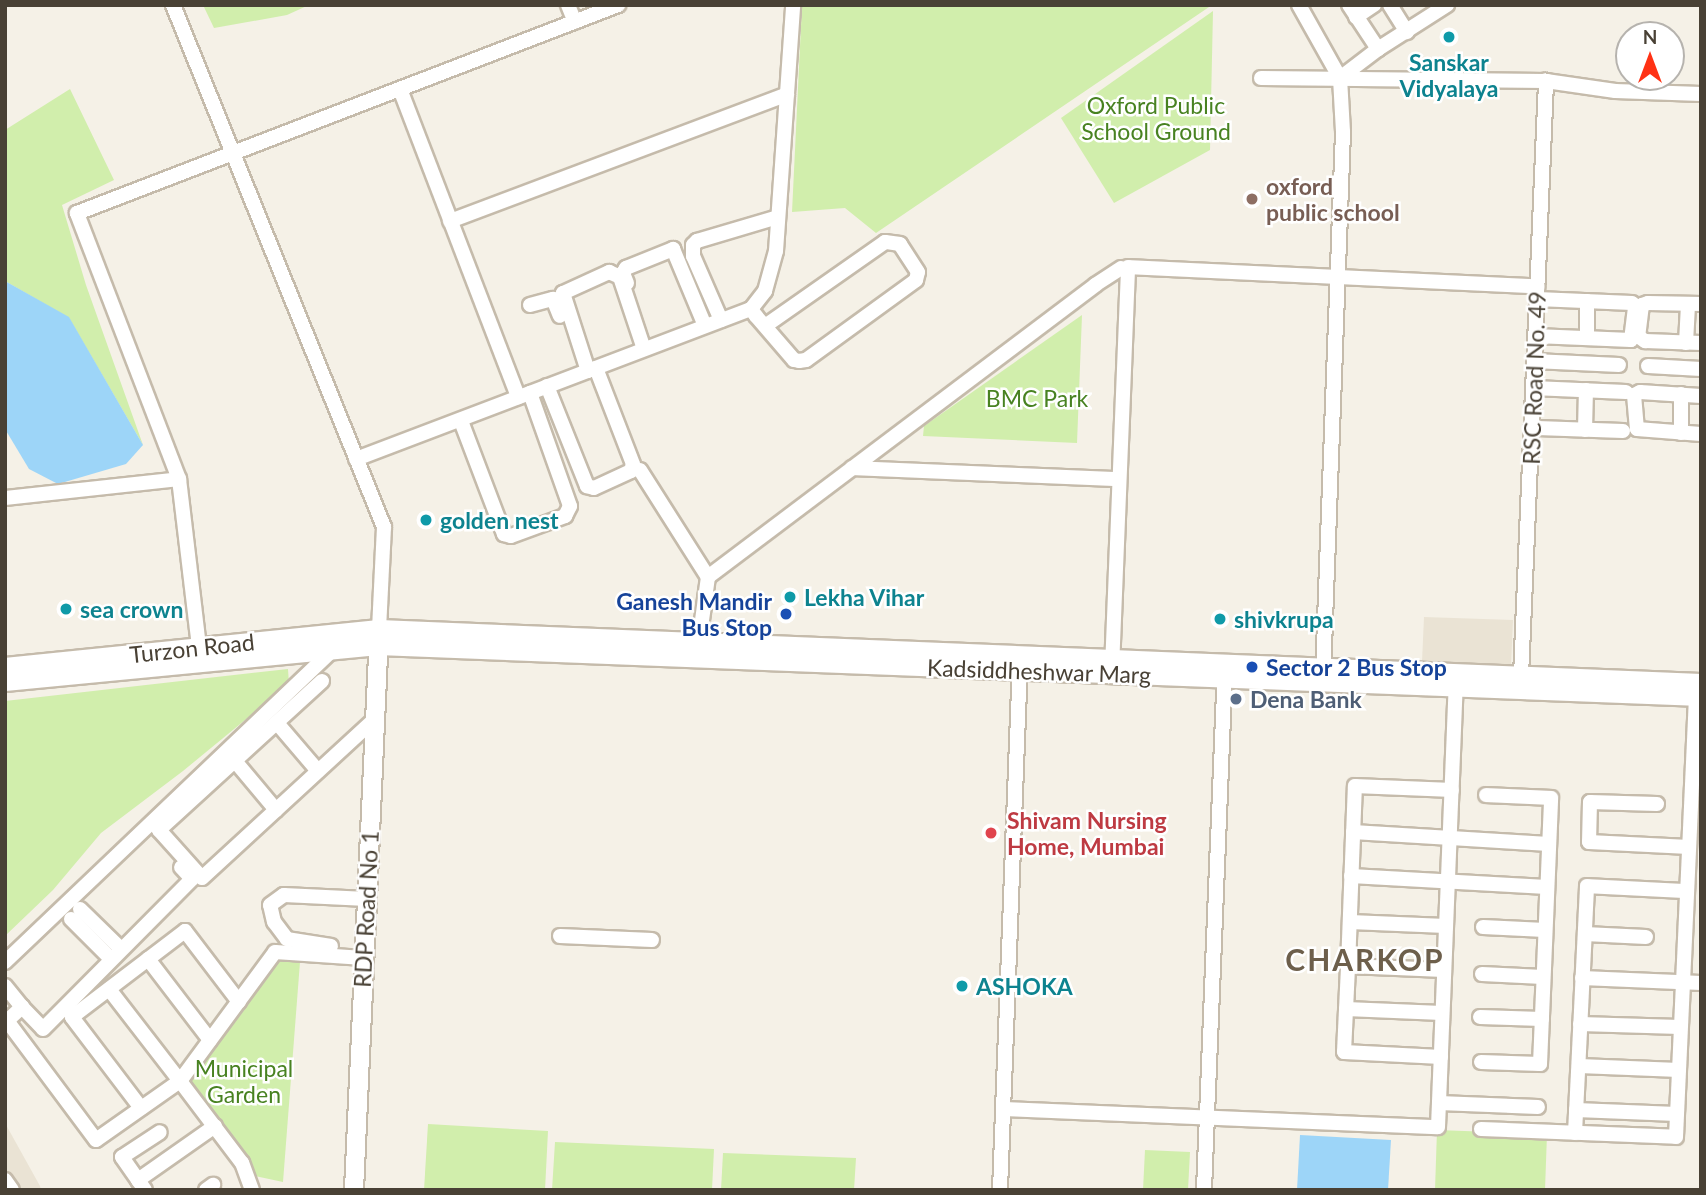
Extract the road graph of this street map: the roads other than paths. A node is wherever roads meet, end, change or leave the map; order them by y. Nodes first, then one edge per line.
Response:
1 (173, 5) edge
2 (568, 5) edge
3 (618, 5) edge
4 (793, 5) edge
5 (1299, 5) edge
6 (1374, 5) edge
7 (1390, 5) edge
8 (1445, 6) edge
9 (1352, 11) edge
10 (575, 22) junction
11 (1407, 32) junction
12 (1378, 49) junction
13 (1261, 78) dead end
14 (1340, 78) junction
15 (1546, 81) junction
16 (400, 89) junction
17 (787, 94) junction
18 (1701, 94) edge
19 (233, 153) junction
20 (778, 217) junction
21 (450, 221) junction
22 (1121, 268) dead end
23 (1337, 279) junction
24 (1537, 292) junction
25 (1587, 301) junction
26 (1694, 304) edge
27 (530, 305) dead end
28 (751, 309) junction
29 (721, 320) junction
30 (705, 326) junction
31 (765, 326) junction
32 (1535, 336) junction
33 (1587, 338) junction
34 (1693, 343) edge
35 (647, 348) junction
36 (1534, 361) junction
37 (1619, 365) dead end
38 (1648, 366) dead end
39 (1701, 369) edge
40 (588, 371) junction
41 (547, 386) junction
42 (1534, 388) junction
43 (1586, 390) junction
44 (1626, 391) dead end
45 (1681, 394) junction
46 (524, 395) junction
47 (1701, 396) edge
48 (461, 421) junction
49 (1537, 428) dead end
50 (1584, 430) junction
51 (1623, 431) dead end
52 (1681, 433) junction
53 (1701, 434) edge
54 (356, 459) junction
55 (852, 468) junction
56 (640, 470) dead end
57 (1119, 479) junction
58 (179, 480) junction
59 (5, 498) edge
60 (708, 577) junction
61 (378, 637) junction
62 (699, 642) junction
63 (333, 650) junction
64 (200, 655) junction
65 (1020, 663) junction
66 (1112, 666) junction
67 (5, 667) edge
68 (1225, 671) junction
69 (1323, 675) junction
70 (1521, 676) junction
71 (1456, 680) junction
72 (322, 681) dead end
73 (5, 682) edge
74 (1699, 690) edge
75 (375, 719) junction
76 (277, 723) junction
77 (235, 761) junction
78 (318, 771) junction
79 (1452, 790) junction
80 (1486, 795) dead end
81 (1657, 804) dead end
82 (275, 810) junction
83 (146, 827) junction
84 (1353, 832) junction
85 (1450, 838) junction
86 (1549, 844) junction
87 (1689, 847) junction
88 (1352, 876) junction
89 (1448, 883) junction
90 (1547, 887) junction
91 (1687, 891) junction
92 (367, 899) junction
93 (76, 914) dead end
94 (1350, 922) junction
95 (1446, 926) junction
96 (1483, 928) dead end
97 (1545, 930) junction
98 (1585, 934) junction
99 (560, 936) dead end
100 (1646, 937) dead end
101 (652, 940) dead end
102 (336, 947) dead end
103 (116, 954) junction
104 (364, 958) junction
105 (148, 959) junction
106 (5, 962) edge
107 (1348, 966) junction
108 (1444, 970) junction
109 (1482, 974) dead end
110 (1543, 976) junction
111 (1582, 978) junction
112 (1682, 982) junction
113 (1701, 983) edge
114 (5, 986) edge
115 (109, 989) junction
116 (239, 1002) junction
117 (22, 1007) junction
118 (1346, 1009) junction
119 (1443, 1013) junction
120 (1480, 1017) dead end
121 (1542, 1019) junction
122 (6, 1020) edge
123 (1580, 1024) junction
124 (1680, 1027) junction
125 (210, 1040) junction
126 (1441, 1056) junction
127 (1481, 1062) dead end
128 (1579, 1066) junction
129 (1679, 1070) junction
130 (180, 1081) junction
131 (1439, 1102) junction
132 (1538, 1107) dead end
133 (141, 1108) junction
134 (1004, 1110) junction
135 (1576, 1110) junction
136 (1677, 1114) junction
137 (1207, 1118) junction
138 (215, 1126) junction
139 (1481, 1129) dead end
140 (160, 1132) dead end
141 (1575, 1133) junction
142 (5, 1180) edge
143 (141, 1185) edge
144 (12, 1190) edge
145 (252, 1190) edge
146 (354, 1190) edge
147 (1000, 1190) edge
148 (1204, 1190) edge

1 - 19 street
2 - 10 street
3 - 10 street
4 - 17 street
5 - 14 street
6 - 9 street
7 - 11 street
8 - 11 street
9 - 12 street
10 - 16 street
11 - 12 street
12 - 14 street
13 - 14 street
14 - 15 street
14 - 23 street
15 - 18 street
15 - 24 street, RSC Road No. 49
16 - 19 street
16 - 21 street
17 - 20 street
17 - 21 street
19 - 54 street
19 - 58 street
20 - 28 street
20 - 29 street
21 - 46 street
22 - 55 street
23 - 24 street
23 - 57 street
23 - 69 street
24 - 25 street
24 - 32 street, RSC Road No. 49
25 - 33 street
25 - 33 street
26 - 34 street
26 - 34 street
27 - 40 street
28 - 29 street
28 - 31 street
29 - 30 street
30 - 35 street
30 - 35 street
31 - 31 street
32 - 33 street
32 - 36 street, RSC Road No. 49
35 - 40 street
35 - 40 street
36 - 37 street
36 - 42 street, RSC Road No. 49
38 - 39 street
40 - 41 street
40 - 41 street
41 - 46 street
42 - 43 street
42 - 70 street, RSC Road No. 49
43 - 44 street
43 - 50 street
45 - 47 street
45 - 52 street
45 - 52 street
46 - 48 street
46 - 48 street
48 - 54 street
49 - 50 street
50 - 51 street
52 - 53 street
54 - 61 street
55 - 57 street
55 - 60 street
56 - 60 street
57 - 66 street
58 - 59 street
58 - 64 street
60 - 62 street
61 - 62 street, Kadsiddheshwar Marg
61 - 63 street, Turzon Road
61 - 64 street, Turzon Road
61 - 65 street, Kadsiddheshwar Marg
61 - 75 street, RDP Road No 1
62 - 65 street, Kadsiddheshwar Marg
63 - 64 street, Turzon Road
63 - 83 street
64 - 67 street, Turzon Road
64 - 73 street, Turzon Road
65 - 66 street, Kadsiddheshwar Marg
65 - 134 street
66 - 68 street, Kadsiddheshwar Marg
68 - 69 street, Kadsiddheshwar Marg
68 - 137 street
69 - 71 street, Kadsiddheshwar Marg
70 - 71 street, Kadsiddheshwar Marg
70 - 74 street, Kadsiddheshwar Marg
71 - 74 street, Kadsiddheshwar Marg
71 - 79 street
72 - 76 street
74 - 87 street
75 - 78 street
75 - 92 street, RDP Road No 1
76 - 77 street
76 - 78 street
77 - 82 street
77 - 82 street
78 - 82 street
79 - 84 street
79 - 85 street
80 - 86 street
81 - 87 street
83 - 103 street
83 - 106 street
84 - 85 street
84 - 88 street
85 - 86 street
85 - 89 street
86 - 90 street
87 - 91 street
88 - 89 street
88 - 94 street
89 - 90 street
89 - 95 street
90 - 97 street
91 - 98 street
91 - 112 street
92 - 102 street
92 - 104 street, RDP Road No 1
93 - 103 street
94 - 95 street
94 - 107 street
95 - 108 street
96 - 97 street
97 - 110 street
98 - 100 street
98 - 111 street
99 - 101 street
103 - 117 street
104 - 116 street
104 - 146 street, RDP Road No 1
105 - 115 street
105 - 116 street
105 - 125 street
107 - 108 street
107 - 118 street
108 - 119 street
109 - 110 street
110 - 121 street
111 - 112 street
111 - 123 street
112 - 113 street
112 - 124 street
114 - 117 street
115 - 130 street
115 - 133 street
116 - 125 street
117 - 122 street
118 - 119 street
118 - 126 street
119 - 126 street
120 - 121 street
121 - 127 street
122 - 133 street
123 - 124 street
123 - 128 street
124 - 129 street
125 - 130 street
126 - 131 street
128 - 129 street
128 - 135 street
129 - 136 street
130 - 133 street
130 - 138 street
131 - 132 street
131 - 137 street
134 - 137 street
134 - 147 street
135 - 136 street
135 - 141 street
136 - 141 street
137 - 148 street
138 - 143 street
138 - 145 street
139 - 141 street
140 - 143 street
142 - 144 street

